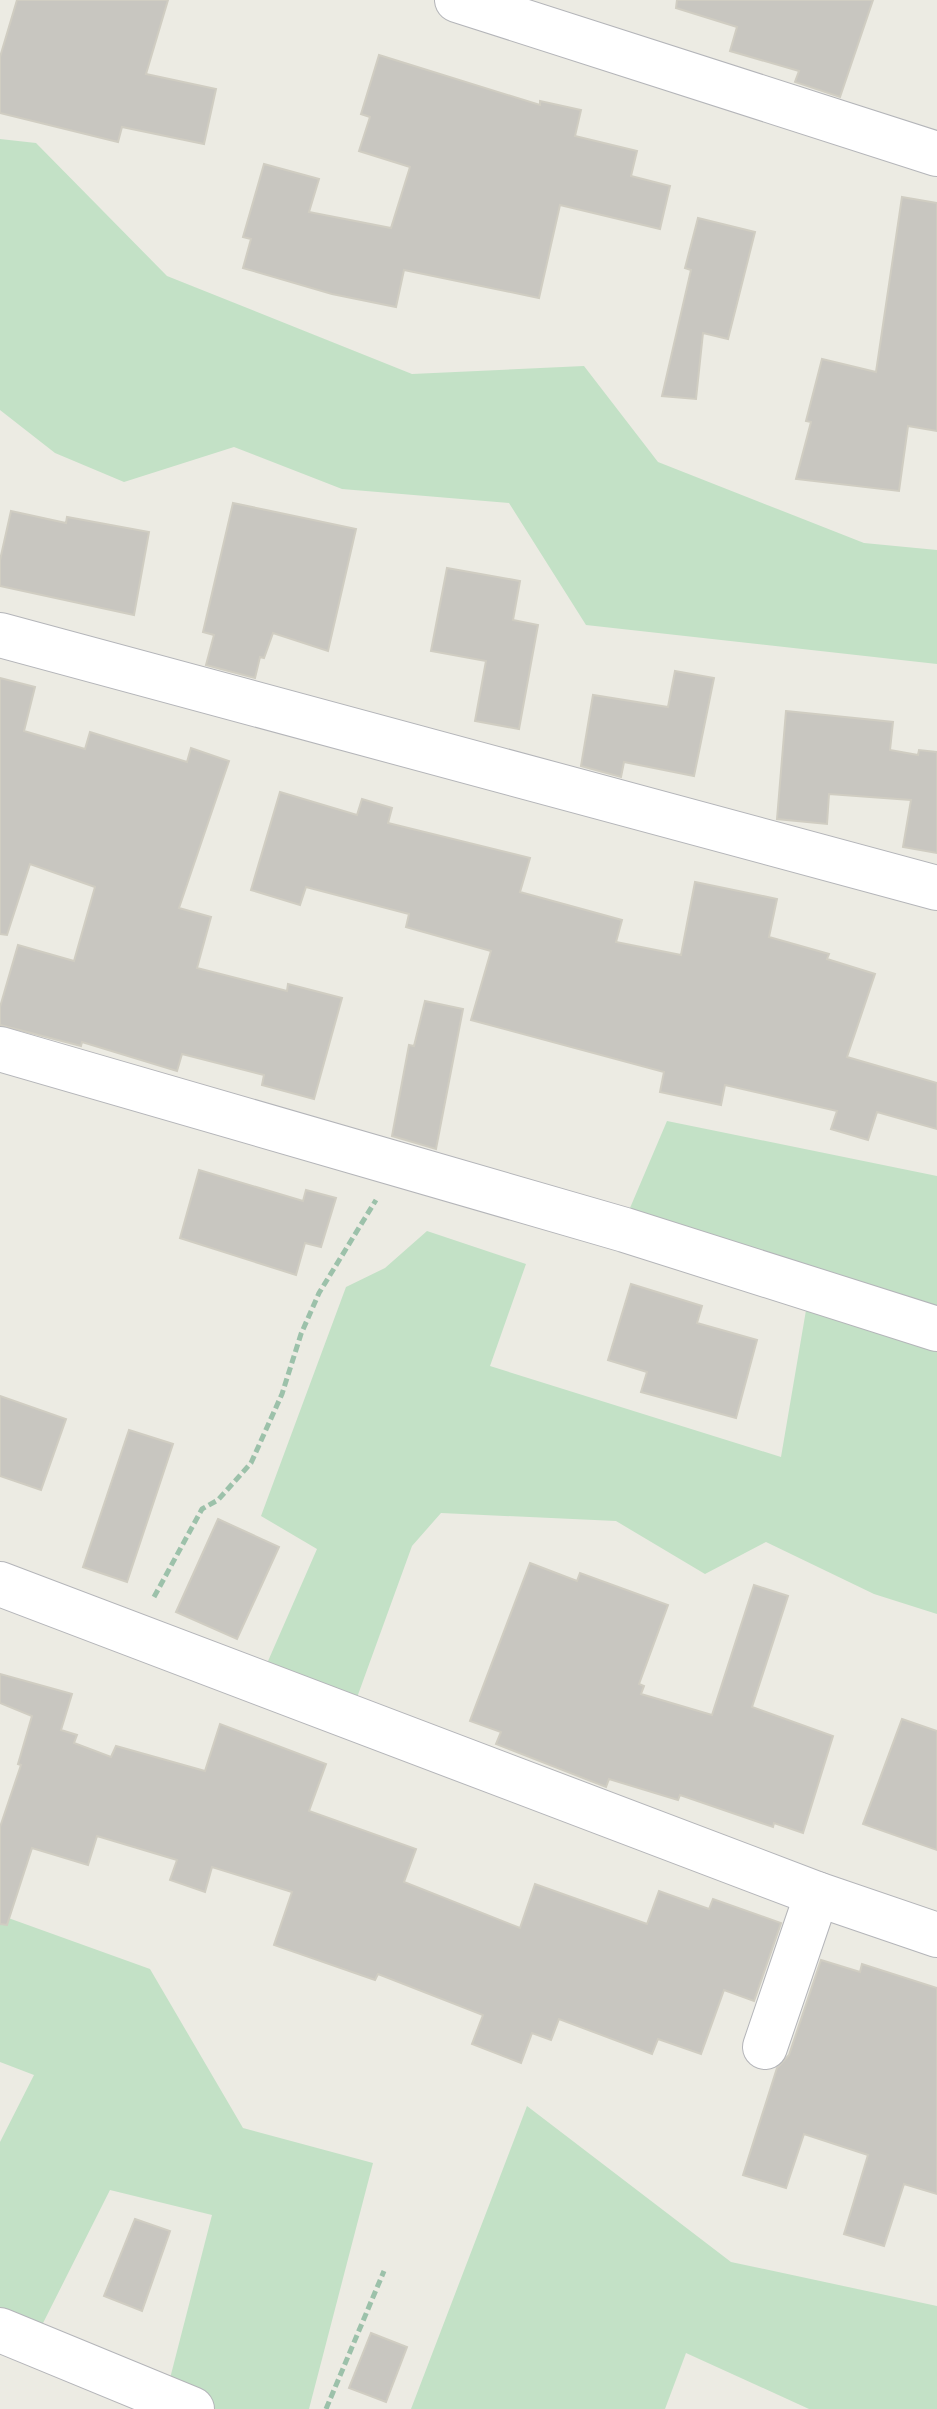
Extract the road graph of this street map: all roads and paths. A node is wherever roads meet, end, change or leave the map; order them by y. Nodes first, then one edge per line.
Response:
1 (457, 0) edge
2 (937, 154) edge
3 (0, 635) edge
4 (937, 888) edge
5 (0, 1049) edge
6 (400, 1166) junction
7 (937, 1329) edge
8 (0, 1584) edge
9 (136, 1634) junction
10 (817, 1894) junction
11 (937, 1935) edge
12 (765, 2047) dead end
13 (384, 2271) dead end
14 (0, 2330) edge
15 (192, 2409) edge
16 (326, 2409) edge

1 - 2 street
3 - 4 street
5 - 6 street
6 - 7 street
6 - 9 path
8 - 9 street
9 - 10 street
10 - 11 street
10 - 12 street
13 - 16 path
14 - 15 street

